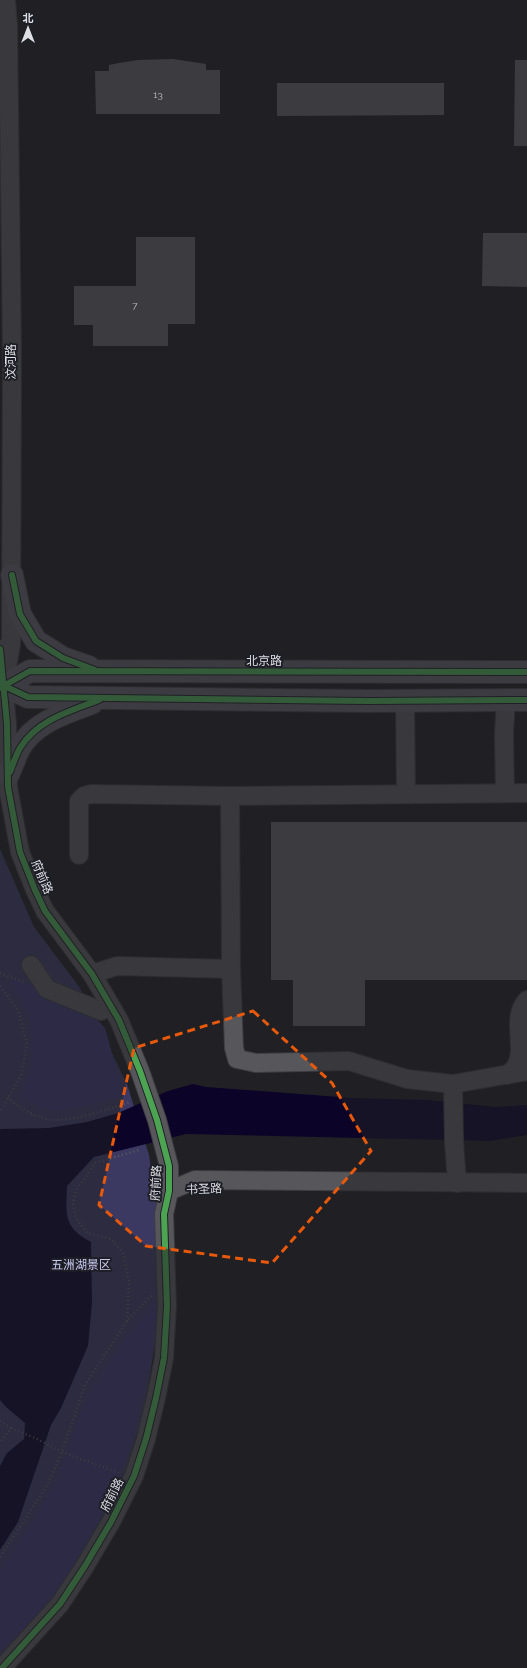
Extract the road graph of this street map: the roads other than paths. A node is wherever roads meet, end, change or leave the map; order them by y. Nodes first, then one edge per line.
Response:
1 (5, 0) edge
2 (2, 204) edge
3 (6, 580) edge
4 (0, 639) edge
5 (0, 649) edge
6 (103, 672) junction
7 (527, 672) edge
8 (1, 686) edge
9 (104, 698) junction
10 (516, 700) edge
11 (405, 701) junction
12 (0, 707) edge
13 (8, 775) junction
14 (406, 793) junction
15 (505, 793) junction
16 (527, 793) edge
17 (230, 796) junction
18 (0, 804) edge
19 (79, 855) dead end
20 (31, 965) dead end
21 (231, 969) junction
22 (92, 974) junction
23 (527, 1000) edge
24 (101, 1011) junction
25 (527, 1071) edge
26 (135, 1072) junction
27 (507, 1075) junction
28 (453, 1088) junction
29 (457, 1182) junction
30 (527, 1183) edge
31 (169, 1191) junction
32 (527, 1191) edge
33 (2, 1668) edge
34 (16, 1668) edge

1 - 2 street, 汶河路
1 - 3 street, 汶河路
2 - 3 street, 汶河路
3 - 4 street, 汶河路
3 - 6 main road
3 - 8 street, 汶河路
5 - 8 street
6 - 7 main road, 北京路
6 - 8 main road, 北京路
8 - 9 main road
8 - 12 street
8 - 13 street, 府前路
9 - 11 main road
9 - 13 main road
10 - 11 main road
10 - 15 street
11 - 14 street
13 - 22 street, 府前路
14 - 15 street
14 - 17 street
15 - 16 street
17 - 19 street
17 - 21 street
18 - 24 street, 府前路
20 - 24 street
21 - 22 street
21 - 28 street
22 - 26 street, 府前路
23 - 27 street
24 - 26 street, 府前路
25 - 27 street
26 - 31 street, 府前路
27 - 28 street
28 - 29 street
29 - 30 street, 书圣路
29 - 31 street, 书圣路
31 - 32 street, 书圣路
31 - 33 street, 府前路
31 - 34 street, 府前路

